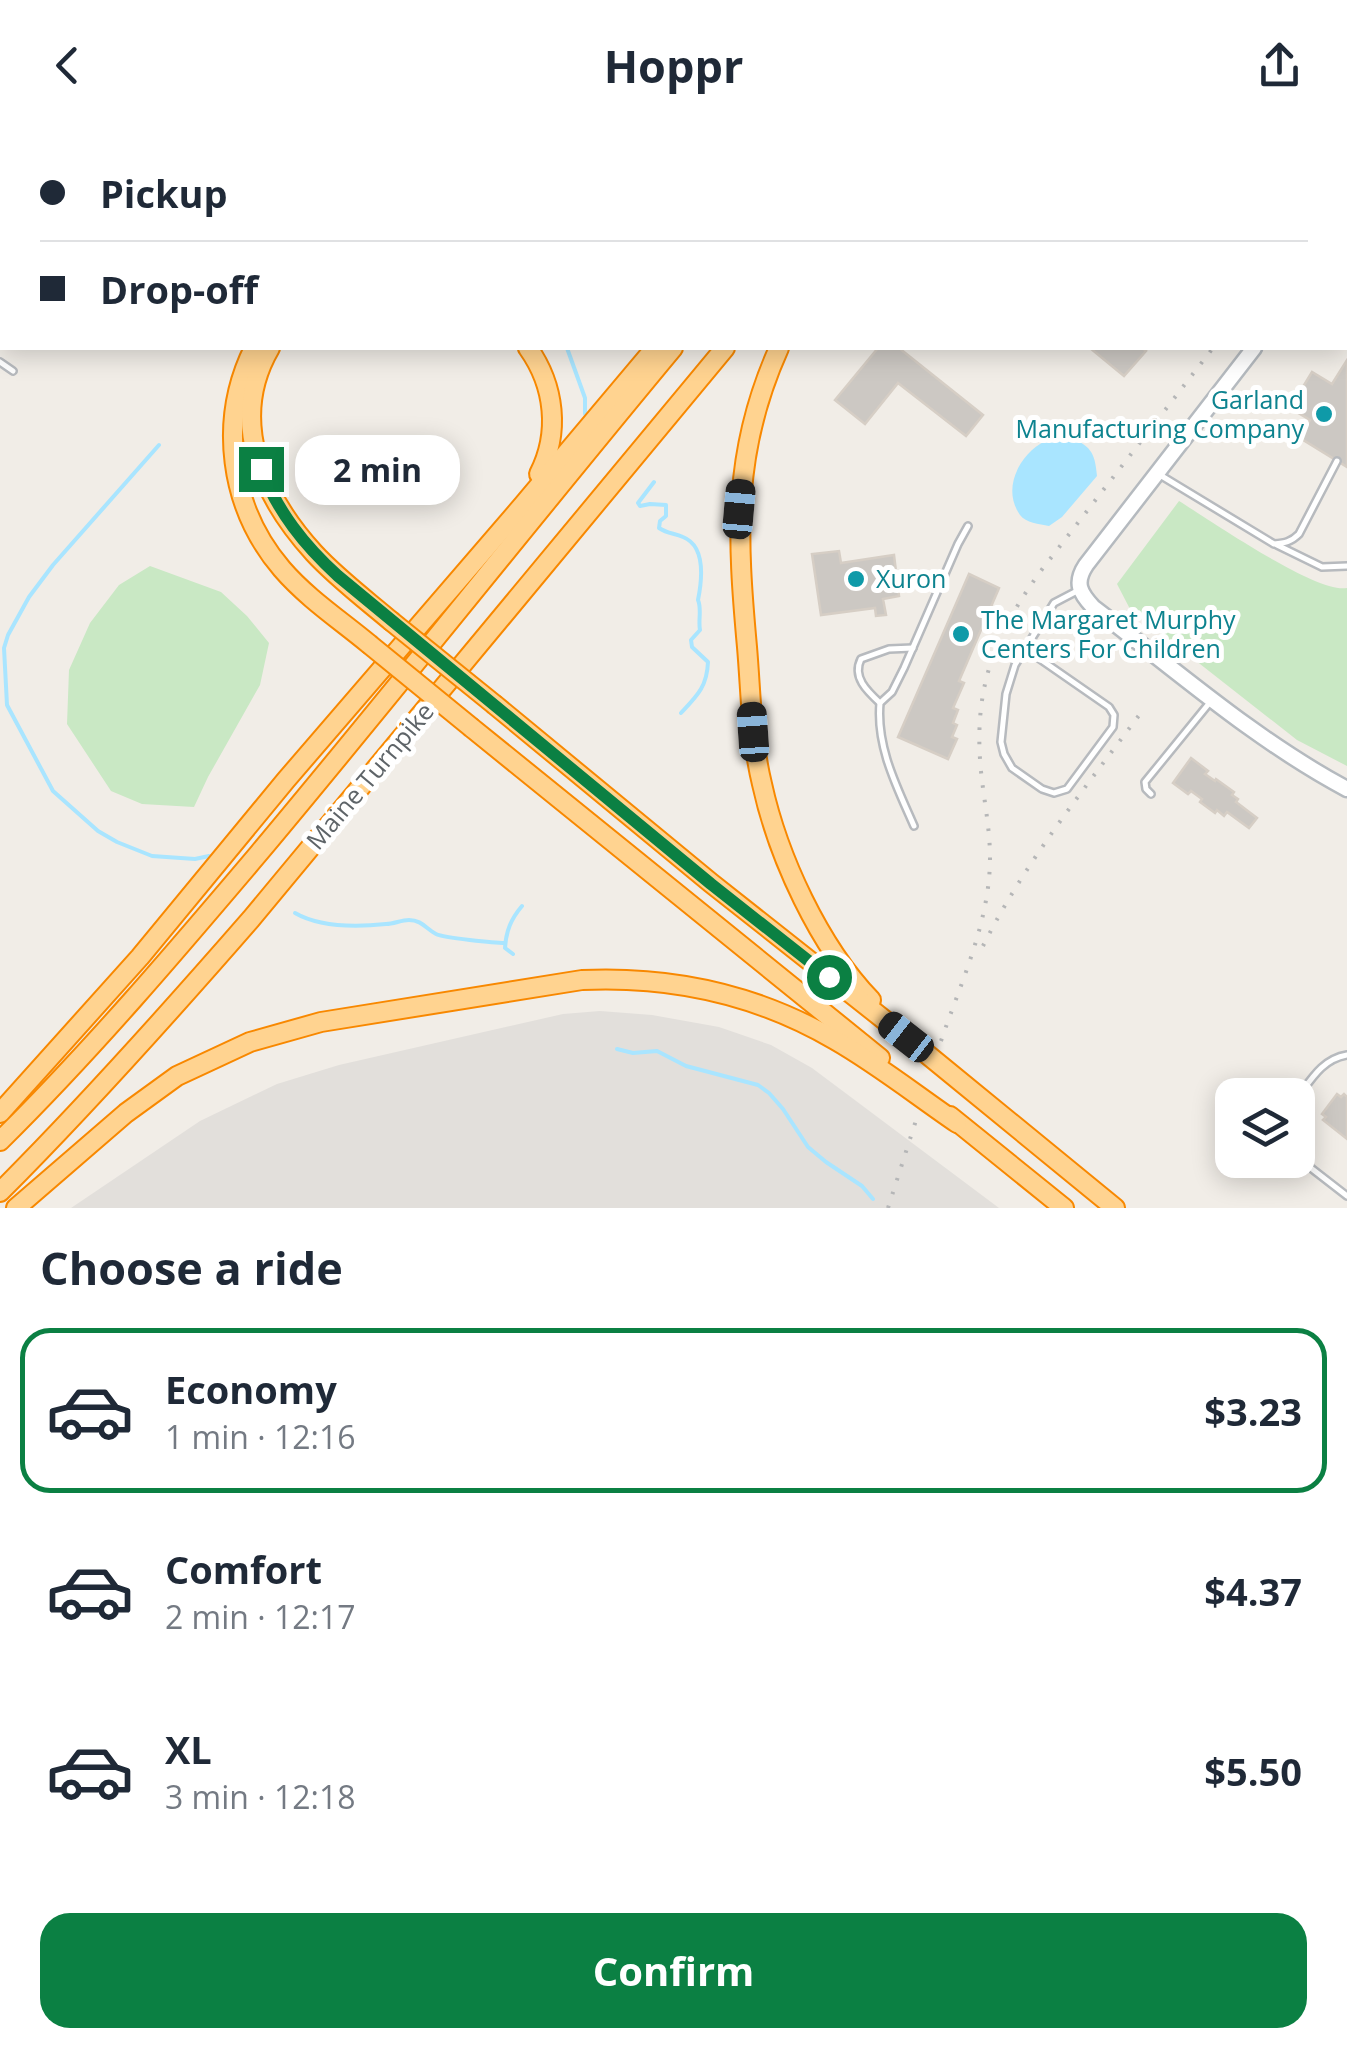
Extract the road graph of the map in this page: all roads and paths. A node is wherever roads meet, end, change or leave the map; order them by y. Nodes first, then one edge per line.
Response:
1 (253, 350) edge
2 (269, 350) edge
3 (529, 350) edge
4 (653, 350) edge
5 (671, 350) edge
6 (723, 350) edge
7 (777, 350) edge
8 (1252, 350) edge
9 (0, 362) edge
10 (13, 370) dead end
11 (1338, 461) dead end
12 (1157, 473) junction
13 (523, 506) junction
14 (968, 526) dead end
15 (1274, 544) junction
16 (1347, 566) edge
17 (1080, 590) junction
18 (913, 648) junction
19 (1024, 648) junction
20 (1213, 699) junction
21 (880, 704) junction
22 (1347, 789) edge
23 (1151, 794) dead end
24 (914, 826) dead end
25 (906, 1037) junction
26 (1347, 1054) edge
27 (1313, 1078) edge
28 (0, 1113) edge
29 (957, 1122) junction
30 (0, 1141) edge
31 (1315, 1171) edge
32 (0, 1192) edge
33 (1347, 1196) edge
34 (16, 1208) edge
35 (1064, 1208) edge
36 (1115, 1208) edge

1 - 29 highway, bridge
2 - 25 highway, bridge
3 - 13 highway
4 - 13 highway
5 - 30 highway, Maine Turnpike
6 - 32 highway, Maine Turnpike
7 - 25 highway
8 - 12 street
9 - 10 lane
11 - 15 lane
12 - 15 lane
12 - 17 street
13 - 28 highway
14 - 18 lane
15 - 16 lane
17 - 19 lane
17 - 20 street
18 - 21 lane
18 - 21 lane
19 - 19 lane
20 - 22 street
20 - 23 lane
21 - 24 lane
25 - 36 highway
26 - 27 lane
29 - 34 highway
29 - 35 highway
31 - 33 lane

